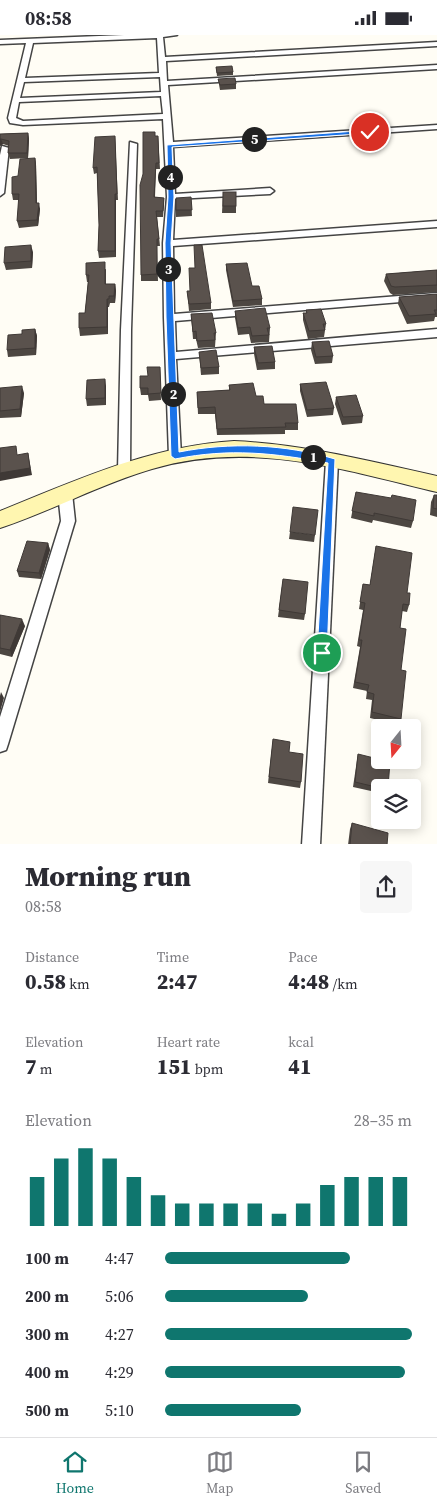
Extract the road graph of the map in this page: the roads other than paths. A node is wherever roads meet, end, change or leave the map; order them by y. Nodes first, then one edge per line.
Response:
1 (174, 35) edge
2 (160, 36) edge
3 (30, 41) junction
4 (0, 42) edge
5 (437, 44) edge
6 (161, 59) junction
7 (437, 67) edge
8 (163, 79) junction
9 (20, 80) junction
10 (166, 95) junction
11 (16, 100) junction
12 (168, 117) junction
13 (437, 127) edge
14 (132, 144) dead end
15 (169, 145) junction
16 (5, 149) dead end
17 (270, 191) dead end
18 (0, 193) edge
19 (171, 197) junction
20 (437, 224) edge
21 (168, 243) junction
22 (437, 296) edge
23 (169, 317) junction
24 (437, 333) edge
25 (171, 356) junction
26 (175, 456) junction
27 (332, 461) junction
28 (124, 471) junction
29 (437, 484) edge
30 (66, 493) junction
31 (0, 520) edge
32 (0, 744) edge
33 (311, 844) edge

1 - 2 street
2 - 3 street
2 - 6 street
3 - 4 street
3 - 9 street
5 - 6 street
6 - 8 street
7 - 8 street
8 - 9 street
8 - 10 street
9 - 11 street
10 - 11 street
10 - 12 street
11 - 12 street
12 - 15 street
13 - 15 street
14 - 28 street
15 - 19 street
16 - 18 street
17 - 19 street
19 - 21 street
20 - 21 street
21 - 23 street
22 - 23 street
23 - 25 street
24 - 25 street
25 - 26 street
26 - 27 main road
26 - 28 main road
27 - 29 main road
27 - 33 street
28 - 30 main road
30 - 31 main road
30 - 32 street

